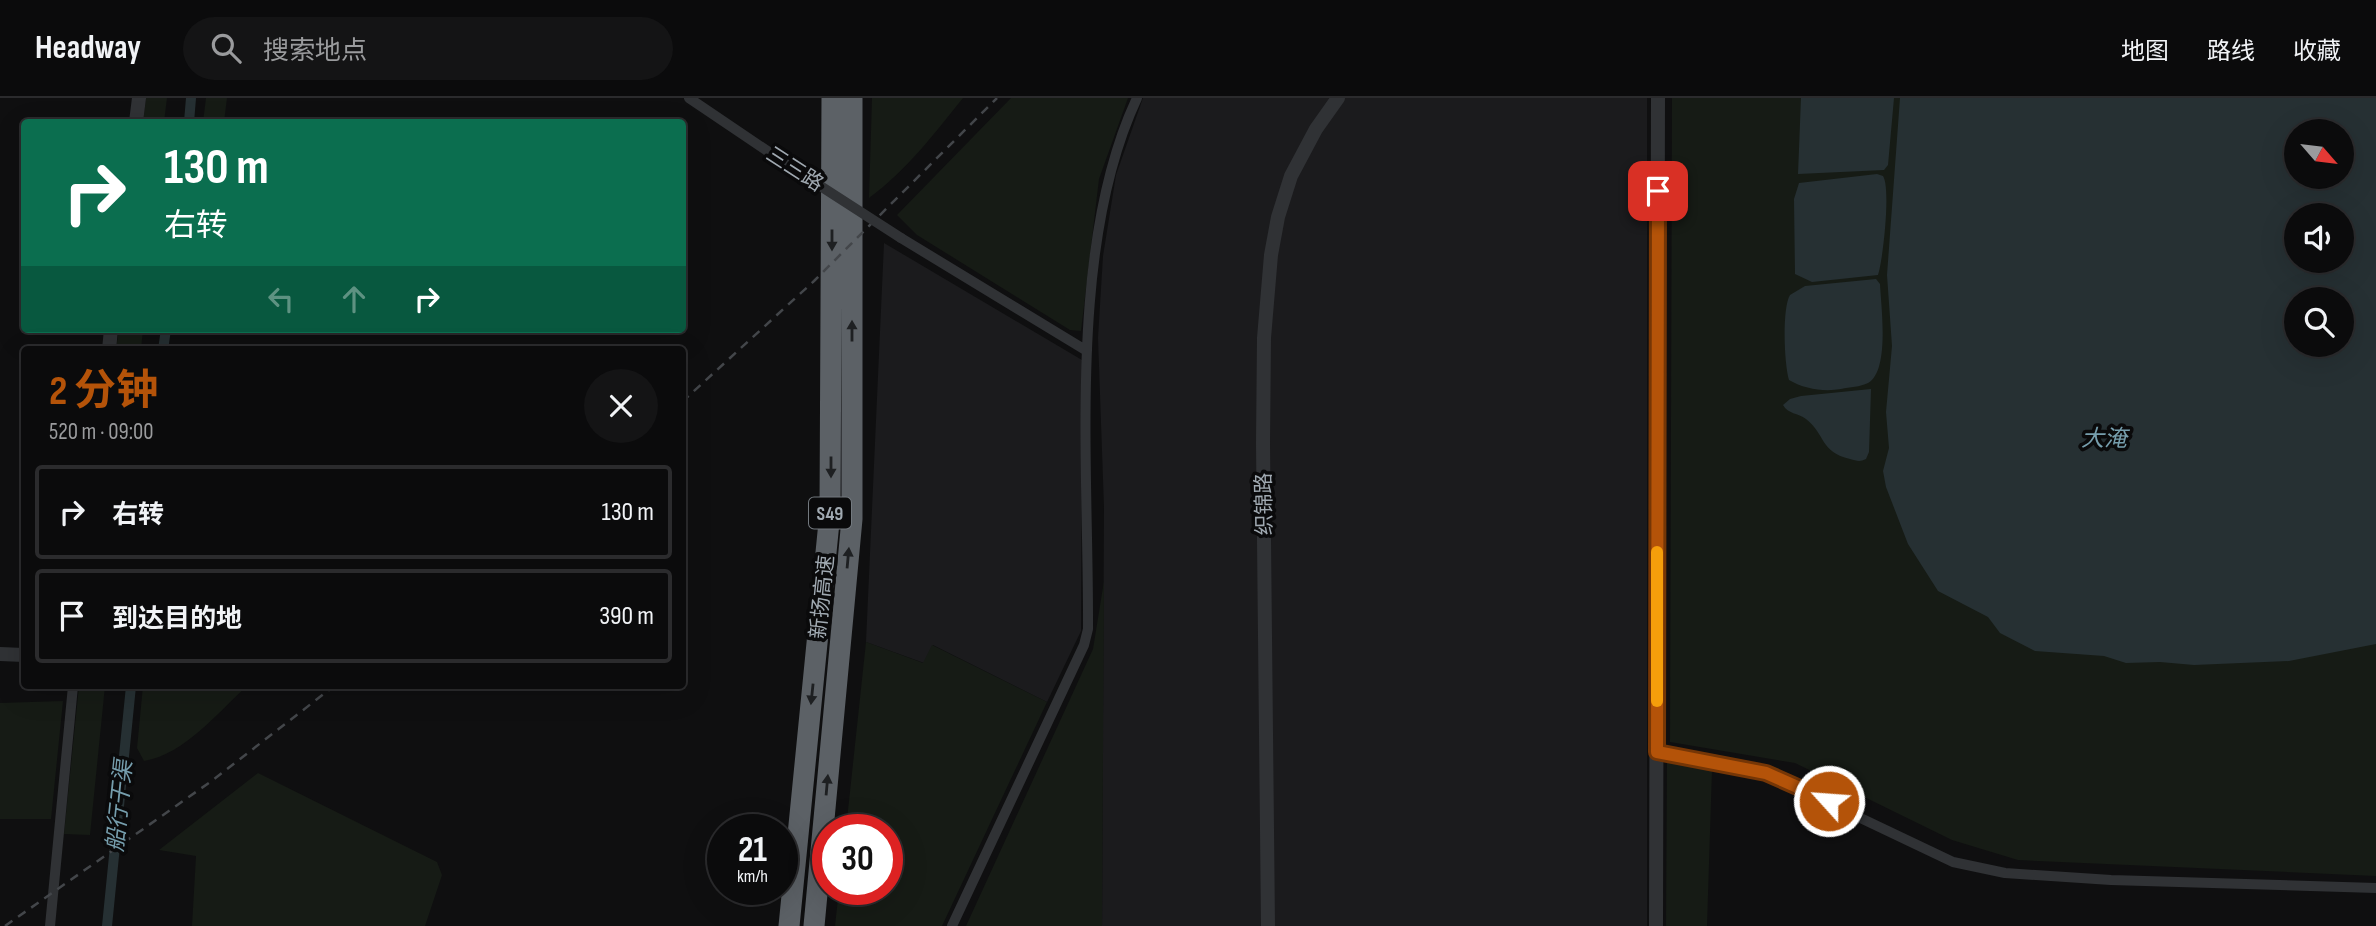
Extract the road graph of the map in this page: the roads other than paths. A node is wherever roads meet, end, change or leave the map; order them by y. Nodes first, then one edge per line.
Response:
1 (139, 98) edge
2 (689, 98) edge
3 (832, 98) edge
4 (852, 98) edge
5 (1137, 98) edge
6 (1338, 98) edge
7 (1658, 98) edge
8 (136, 119) edge
9 (1087, 351) junction
10 (0, 654) edge
11 (21, 655) edge
12 (73, 689) edge
13 (1657, 752) junction
14 (2376, 888) edge
15 (50, 926) edge
16 (789, 926) edge
17 (814, 926) edge
18 (952, 926) edge
19 (1268, 926) edge
20 (1656, 926) edge

1 - 8 street
2 - 9 street, 三三路, bridge
3 -> 16 highway, 新扬高速 / S49
17 -> 4 highway, 新扬高速 / S49
5 - 9 street
6 - 19 street, 织锦路
7 - 13 street
9 - 18 street
10 - 11 street
12 - 15 street
13 - 14 street
13 - 20 street

